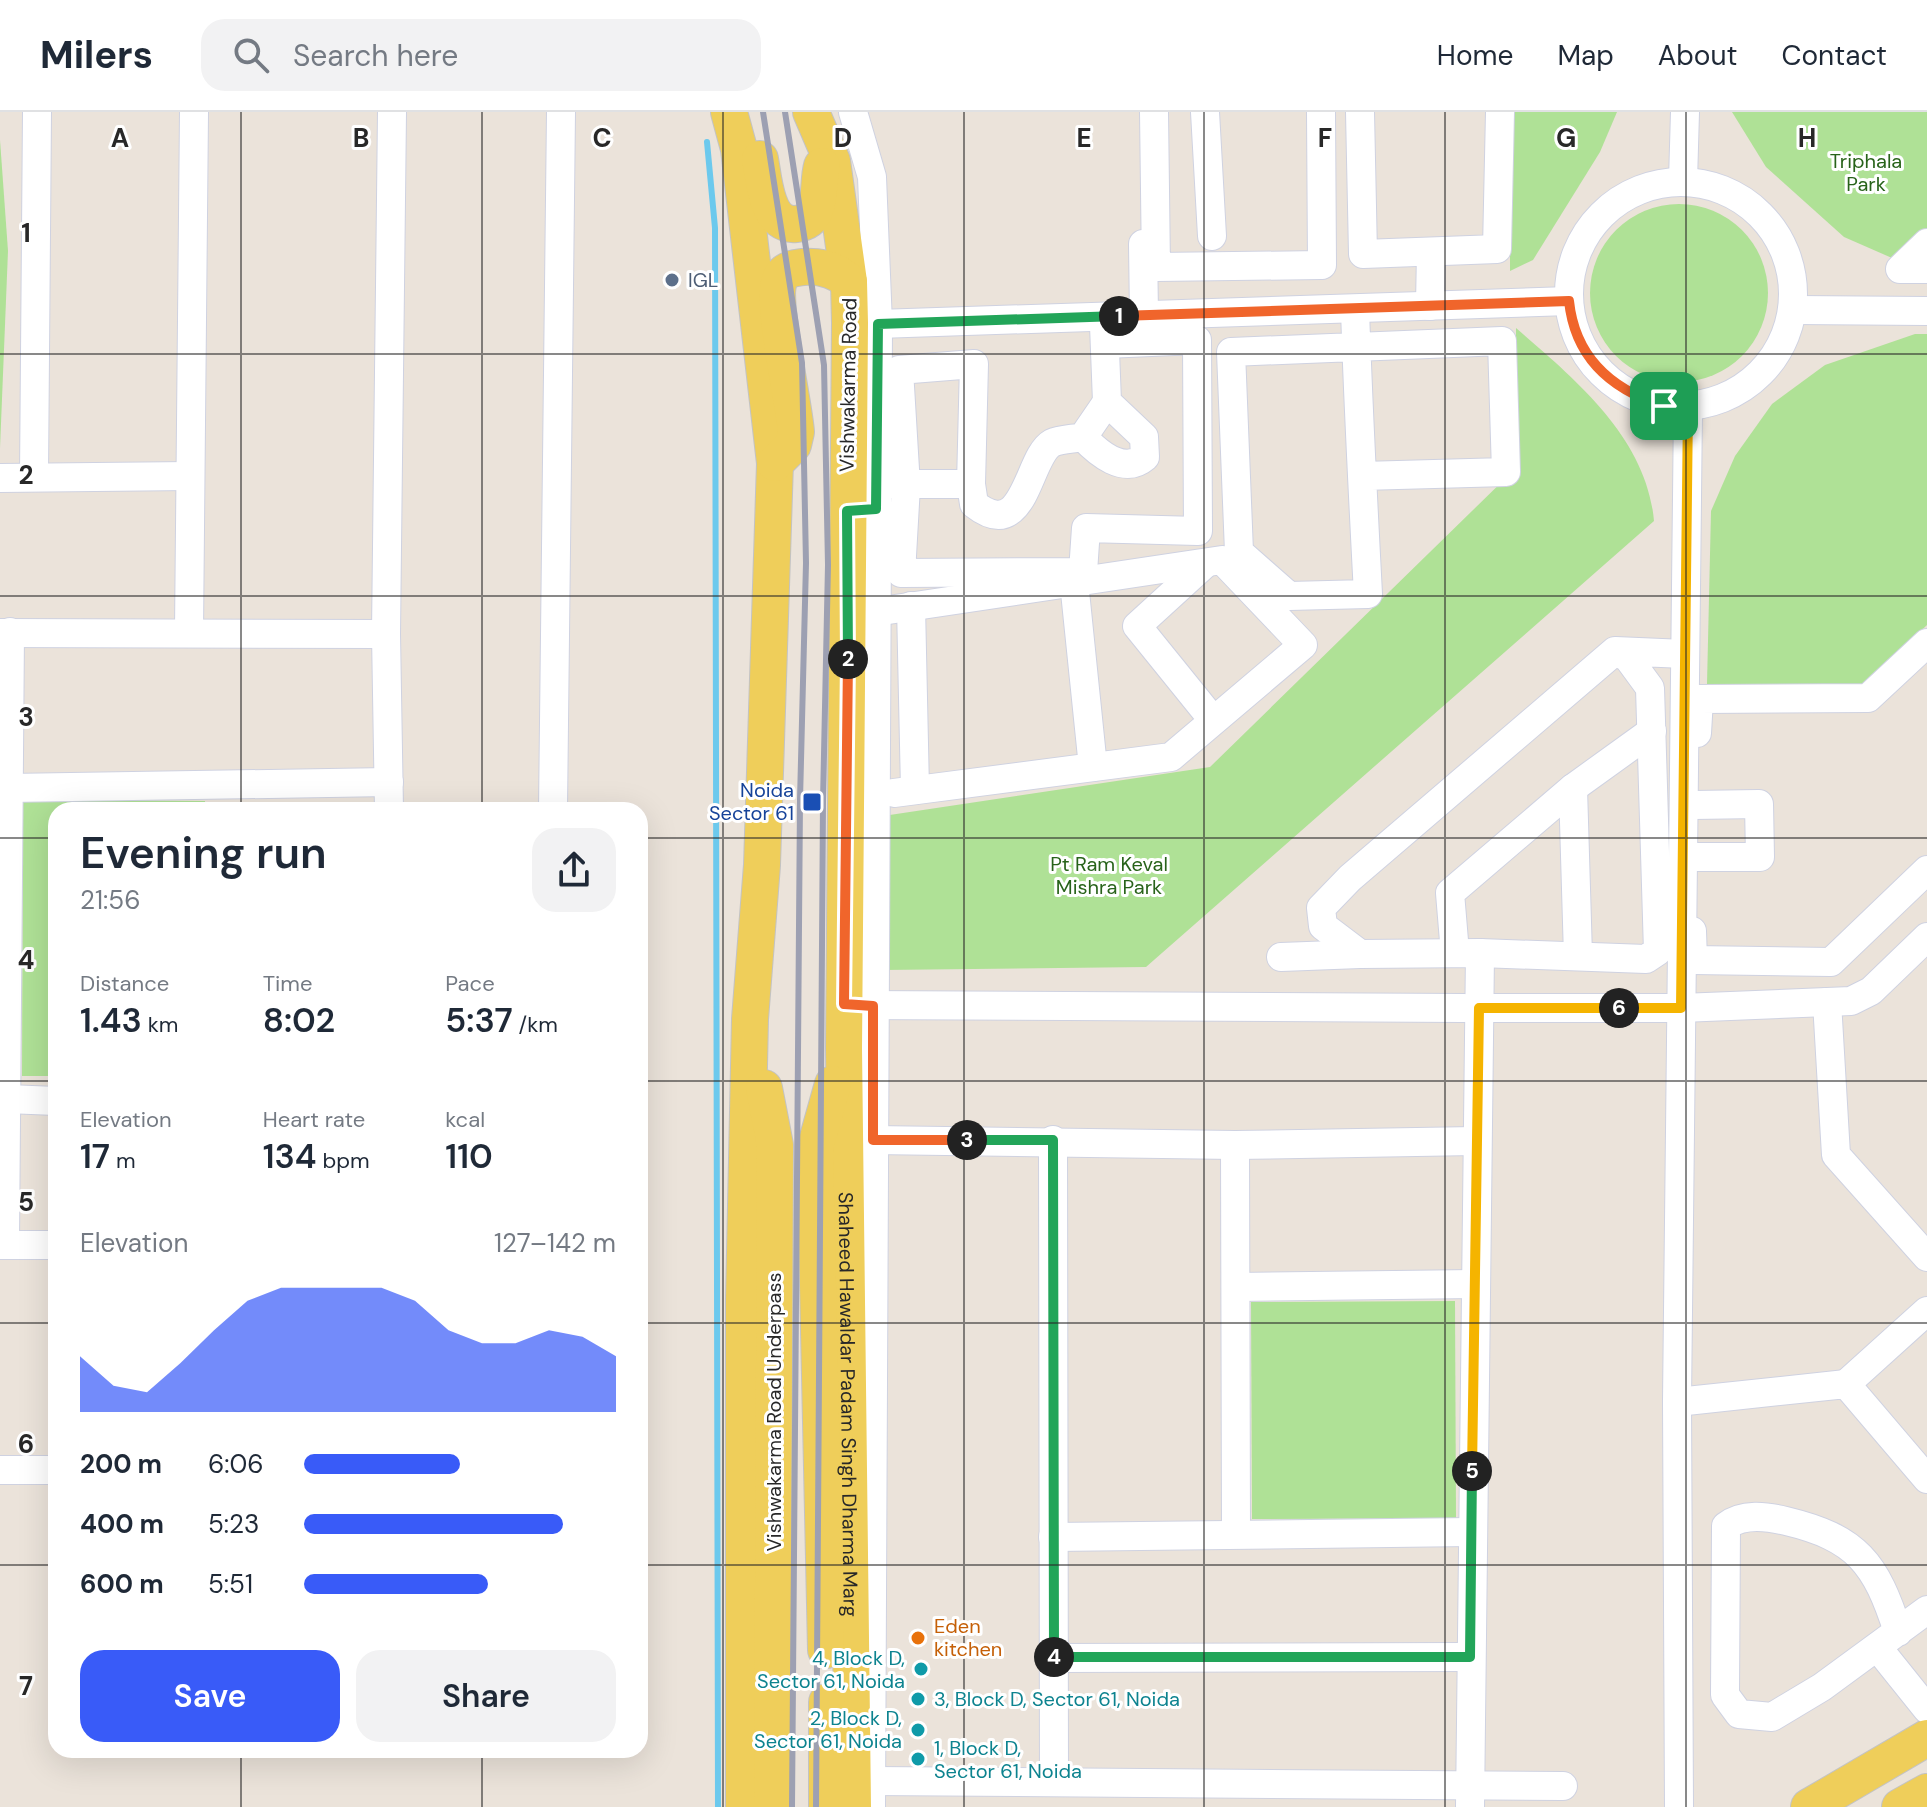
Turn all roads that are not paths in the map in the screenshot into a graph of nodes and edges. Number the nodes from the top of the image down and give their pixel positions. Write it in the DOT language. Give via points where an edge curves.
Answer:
graph roads {
  1 [pos="37,112"];
  2 [pos="194,112"];
  3 [pos="392,112"];
  4 [pos="561,112"];
  5 [pos="730,112"];
  6 [pos="811,112"];
  7 [pos="853,112"];
  8 [pos="1141,112"];
  9 [pos="1154,112"];
  10 [pos="1205,112"];
  11 [pos="1321,112"];
  12 [pos="1360,112"];
  13 [pos="1500,112"];
  14 [pos="1685,112"];
  15 [pos="829,154"];
  16 [pos="1683,181"];
  17 [pos="1212,236"];
  18 [pos="1927,243"];
  19 [pos="1431,252"];
  20 [pos="1245,266"];
  21 [pos="1927,269"];
  22 [pos="849,282"];
  23 [pos="1569,301"];
  24 [pos="1430,306"];
  25 [pos="1355,309"];
  26 [pos="1795,310"];
  27 [pos="1927,311"];
  28 [pos="1245,312"];
  29 [pos="1144,315"];
  30 [pos="878,324"];
  31 [pos="1104,330"];
  32 [pos="1356,350"];
  33 [pos="1107,402"];
  34 [pos="1688,407"];
  35 [pos="1083,437"];
  36 [pos="775,463"];
  37 [pos="34,476"];
  38 [pos="190,476"];
  39 [pos="1362,476"];
  40 [pos="0,478"];
  41 [pos="971,484"];
  42 [pos="906,486"];
  43 [pos="866,501"];
  44 [pos="1206,563"];
  45 [pos="1074,582"];
  46 [pos="911,606"];
  47 [pos="875,612"];
  48 [pos="189,631"];
  49 [pos="5,632"];
  50 [pos="386,634"];
  51 [pos="1615,651"];
  52 [pos="1685,654"];
  53 [pos="1922,656"];
  54 [pos="1213,720"];
  55 [pos="1652,731"];
  56 [pos="1093,767"];
  57 [pos="389,782"];
  58 [pos="9,788"];
  59 [pos="1573,788"];
  60 [pos="217,798"];
  61 [pos="389,802"];
  62 [pos="553,802"];
  63 [pos="1690,831"];
  64 [pos="1927,870"];
  65 [pos="1927,937"];
  66 [pos="1468,953"];
  67 [pos="1360,954"];
  68 [pos="1578,956"];
  69 [pos="1281,957"];
  70 [pos="1827,1002"];
  71 [pos="859,1005"];
  72 [pos="1472,1008"];
  73 [pos="1681,1008"];
  74 [pos="750,1019"];
  75 [pos="844,1048"];
  76 [pos="7,1099"];
  77 [pos="48,1101"];
  78 [pos="873,1140"];
  79 [pos="1053,1140"];
  80 [pos="1475,1141"];
  81 [pos="1235,1145"];
  82 [pos="3,1244"];
  83 [pos="48,1245"];
  84 [pos="1927,1257"];
  85 [pos="1474,1284"];
  86 [pos="1237,1287"];
  87 [pos="1927,1311"];
  88 [pos="1846,1384"];
  89 [pos="1677,1402"];
  90 [pos="0,1470"];
  91 [pos="48,1470"];
  92 [pos="1927,1479"];
  93 [pos="1471,1532"];
  94 [pos="1236,1534"];
  95 [pos="1053,1537"];
  96 [pos="1927,1610"];
  97 [pos="1888,1640"];
  98 [pos="1470,1657"];
  99 [pos="1054,1658"];
  100 [pos="1927,1709"];
  101 [pos="1927,1738"];
  102 [pos="1054,1782"];
  103 [pos="1563,1786"];
  104 [pos="1927,1792"];
  105 [pos="1469,1796"];
  106 [pos="865,1798"];
  107 [pos="744,1807"];
  108 [pos="772,1807"];
  109 [pos="827,1807"];
  110 [pos="1679,1807"];
  111 [pos="1809,1807"];
  112 [pos="1900,1807"];
  1 -- 37 [label="street"];
  2 -- 38 [label="street"];
  3 -- 50 [label="street"];
  4 -- 62 [label="street"];
  5 -- 15 [label="main road" via="752,126 772,210 782,221 799,224 814,213 820,173"];
  5 -- 36 [label="main road" via="739,149"];
  6 -- 15 [label="main road, Vishwakarma Road"];
  7 -- 30 [label="street" via="872,177"];
  8 -- 29 [label="street"];
  9 -- 20 [label="street" via="1156,267"];
  10 -- 17 [label="street"];
  11 -- 20 [label="street" via="1322,265"];
  12 -- 19 [label="street" via="1363,254"];
  13 -- 19 [label="street" via="1497,249"];
  14 -- 16 [label="street"];
  15 -- 22 [label="main road, Vishwakarma Road"];
  16 -- 23 [label="street" via="1626,196 1594,223 1571,269"];
  16 -- 26 [label="street" via="1733,193 1765,217 1790,260"];
  18 -- 21 [label="street" via="1900,269"];
  19 -- 24 [label="street"];
  20 -- 28 [label="street"];
  22 -- 36 [label="main road" via="841,274 811,267 791,268 781,277 776,302 796,432 793,445"];
  22 -- 43 [label="main road, Vishwakarma Road"];
  23 -- 24 [label="street"];
  23 -- 34 [label="street" via="1576,336 1608,380 1634,397"];
  24 -- 25 [label="street"];
  25 -- 28 [label="street"];
  25 -- 32 [label="street"];
  26 -- 27 [label="street"];
  26 -- 34 [label="street" via="1778,354 1743,389"];
  28 -- 29 [label="street"];
  29 -- 31 [label="street"];
  30 -- 31 [label="street"];
  30 -- 43 [label="street"];
  31 -- 33 [label="street"];
  31 -- 42 [label="street" via="1197,340 1198,531 1086,528 1083,572 901,573"];
  32 -- 39 [label="street"];
  32 -- 39 [label="street" via="1502,341 1506,472"];
  32 -- 39 [label="street" via="1231,352 1239,552 1289,596 1368,594"];
  33 -- 35 [label="street"];
  33 -- 35 [label="street" via="1144,437 1145,457 1119,463"];
  34 -- 52 [label="street"];
  35 -- 41 [label="street" via="1053,443 1038,458 1022,500 1007,512 985,512 974,504"];
  36 -- 74 [label="main road" via="762,865"];
  37 -- 38 [label="street"];
  37 -- 40 [label="street"];
  38 -- 48 [label="street"];
  41 -- 42 [label="street"];
  41 -- 42 [label="street" via="974,364 899,370"];
  42 -- 43 [label="street"];
  43 -- 47 [label="street"];
  43 -- 71 [label="main road, Vishwakarma Road"];
  44 -- 45 [label="street"];
  44 -- 54 [label="street" via="1137,626"];
  44 -- 54 [label="street" via="1222,560 1303,645"];
  45 -- 46 [label="street"];
  45 -- 56 [label="street"];
  46 -- 47 [label="street"];
  46 -- 56 [label="street" via="904,791"];
  47 -- 71 [label="street"];
  48 -- 49 [label="street"];
  48 -- 50 [label="street"];
  49 -- 58 [label="street"];
  50 -- 57 [label="street"];
  51 -- 52 [label="street"];
  51 -- 55 [label="street" via="1628,658 1650,688"];
  51 -- 67 [label="street" via="1321,908 1323,926"];
  52 -- 63 [label="street"];
  53 -- 63 [label="street" via="1868,698 1699,699"];
  54 -- 56 [label="street" via="1171,757"];
  55 -- 59 [label="street"];
  55 -- 68 [label="street" via="1658,951 1646,959"];
  57 -- 60 [label="street"];
  57 -- 61 [label="street"];
  58 -- 60 [label="street"];
  58 -- 76 [label="street"];
  59 -- 66 [label="street" via="1450,893"];
  59 -- 68 [label="street"];
  63 -- 64 [label="street" via="1693,960 1831,962"];
  63 -- 73 [label="street"];
  65 -- 70 [label="street" via="1871,991 1851,1001"];
  66 -- 67 [label="street"];
  66 -- 68 [label="street"];
  66 -- 72 [label="street"];
  67 -- 69 [label="street"];
  70 -- 73 [label="street"];
  70 -- 84 [label="street" via="1836,1155"];
  71 -- 72 [label="street"];
  71 -- 75 [label="main road, Vishwakarma Road"];
  71 -- 78 [label="street"];
  72 -- 73 [label="street"];
  72 -- 80 [label="street"];
  73 -- 89 [label="street"];
  74 -- 107 [label="main road"];
  74 -- 108 [label="main road, Vishwakarma Road Underpass" via="775,1145"];
  75 -- 106 [label="main road, Shaheed Hawaldar Padam Singh Dharma Marg"];
  75 -- 109 [label="main road" via="815,1148"];
  76 -- 77 [label="street"];
  76 -- 82 [label="street"];
  78 -- 79 [label="street"];
  78 -- 106 [label="street"];
  79 -- 81 [label="street"];
  79 -- 95 [label="street"];
  80 -- 81 [label="street"];
  80 -- 85 [label="street"];
  81 -- 86 [label="street"];
  82 -- 83 [label="street"];
  85 -- 86 [label="street"];
  85 -- 93 [label="street"];
  86 -- 94 [label="street"];
  87 -- 88 [label="street"];
  88 -- 89 [label="street"];
  88 -- 92 [label="street"];
  89 -- 110 [label="street"];
  90 -- 91 [label="street"];
  93 -- 94 [label="street"];
  93 -- 98 [label="street"];
  94 -- 95 [label="street"];
  95 -- 99 [label="street"];
  96 -- 97 [label="street"];
  97 -- 97 [label="street" via="1772,1717 1739,1714 1725,1695 1726,1526 1749,1516 1827,1531 1858,1554 1878,1579"];
  97 -- 100 [label="street"];
  98 -- 99 [label="street"];
  98 -- 105 [label="street"];
  99 -- 102 [label="street"];
  101 -- 111 [label="main road"];
  102 -- 105 [label="street"];
  102 -- 106 [label="street"];
  103 -- 105 [label="street"];
  104 -- 112 [label="main road"];
}
